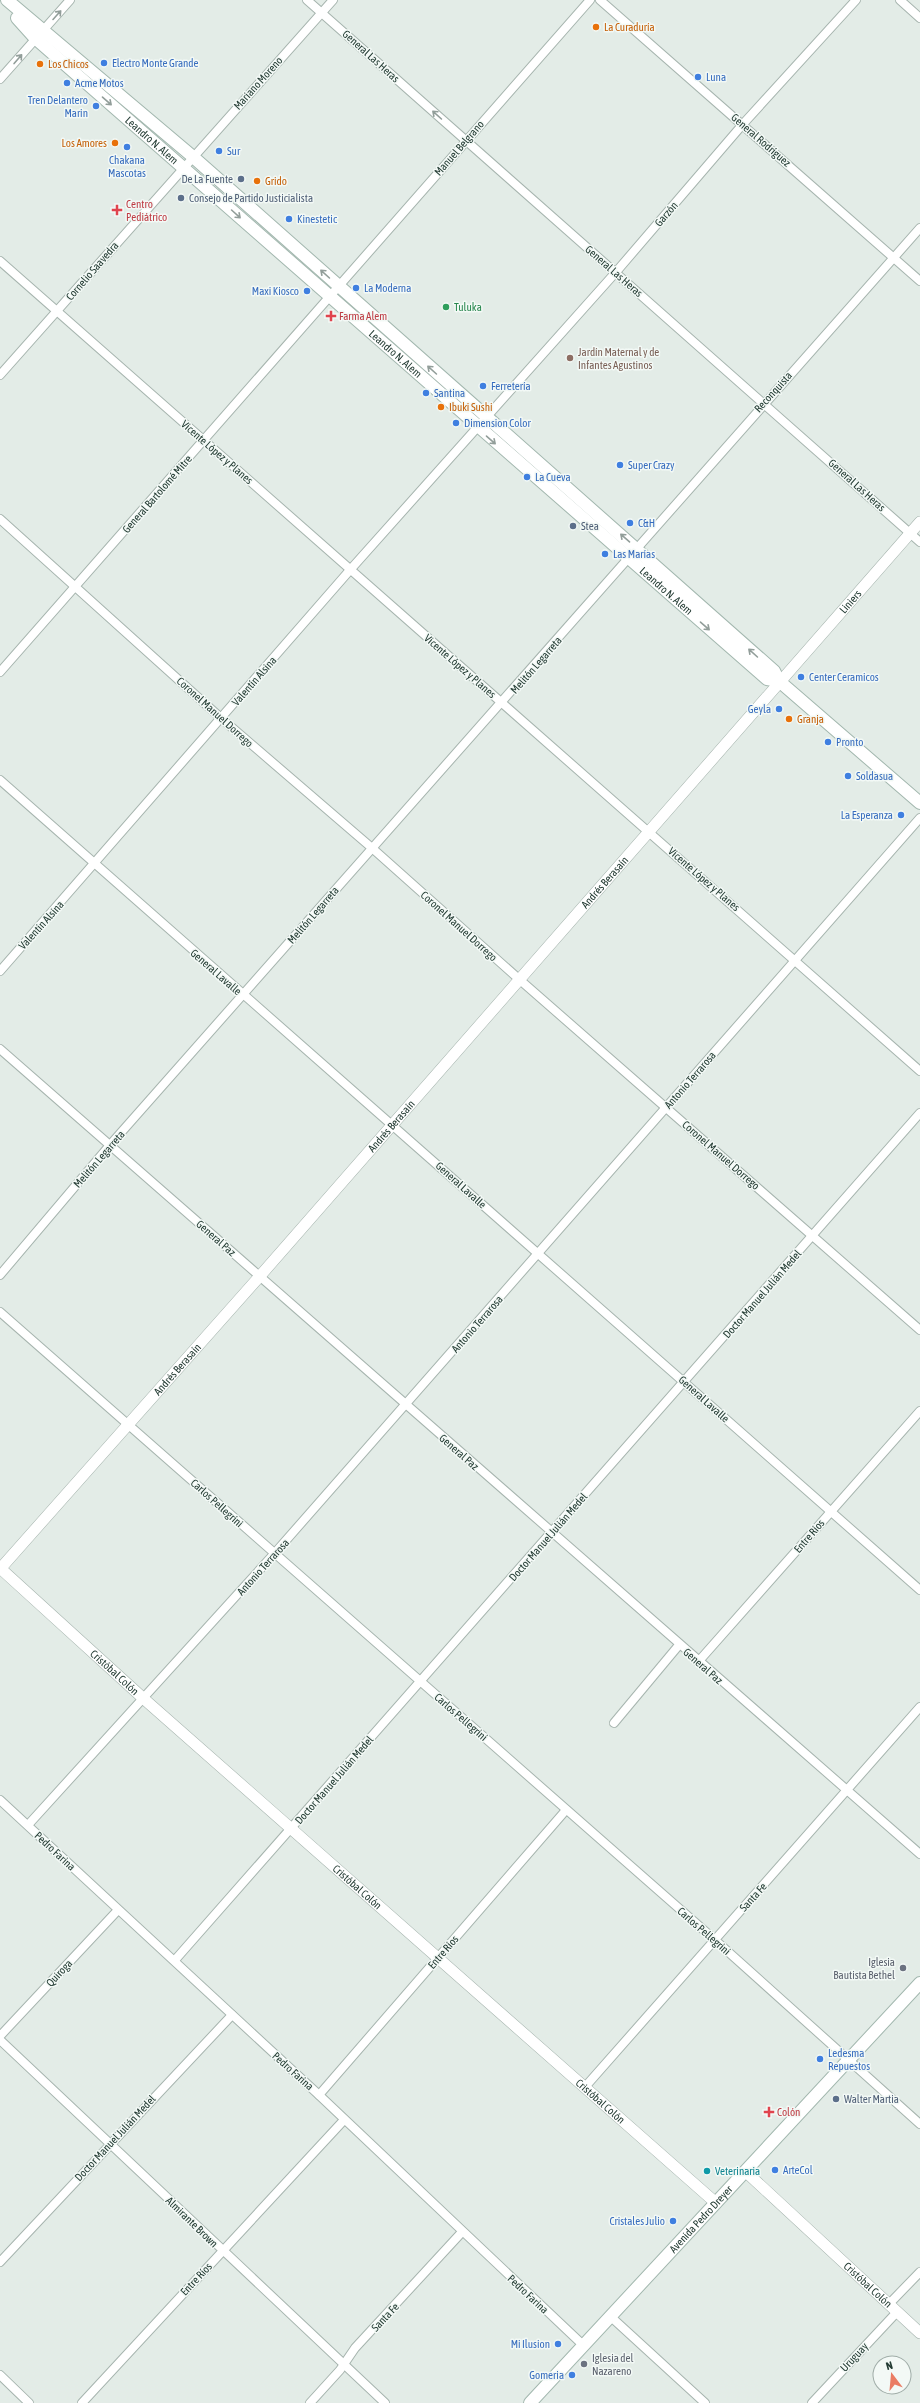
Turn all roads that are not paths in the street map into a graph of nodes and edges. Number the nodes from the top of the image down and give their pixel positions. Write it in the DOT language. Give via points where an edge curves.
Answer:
graph roads {
  1 [pos="7,0"];
  2 [pos="70,0"];
  3 [pos="307,0"];
  4 [pos="333,0"];
  5 [pos="590,0"];
  6 [pos="600,0"];
  7 [pos="856,0"];
  8 [pos="900,0"];
  9 [pos="0,2"];
  10 [pos="322,13"];
  11 [pos="920,18"];
  12 [pos="39,34"];
  13 [pos="0,79"];
  14 [pos="743,124"];
  15 [pos="466,140"];
  16 [pos="192,156"];
  17 [pos="184,167"];
  18 [pos="920,228"];
  19 [pos="894,258"];
  20 [pos="0,261"];
  21 [pos="616,272"];
  22 [pos="920,280"];
  23 [pos="339,286"];
  24 [pos="330,297"];
  25 [pos="57,311"];
  26 [pos="0,375"];
  27 [pos="764,402"];
  28 [pos="487,419"];
  29 [pos="478,429"];
  30 [pos="204,440"];
  31 [pos="0,519"];
  32 [pos="920,522"];
  33 [pos="910,533"];
  34 [pos="920,542"];
  35 [pos="638,550"];
  36 [pos="628,559"];
  37 [pos="350,570"];
  38 [pos="76,586"];
  39 [pos="0,672"];
  40 [pos="779,681"];
  41 [pos="503,703"];
  42 [pos="222,719"];
  43 [pos="0,780"];
  44 [pos="920,803"];
  45 [pos="920,818"];
  46 [pos="649,831"];
  47 [pos="372,848"];
  48 [pos="94,865"];
  49 [pos="795,959"];
  50 [pos="0,971"];
  51 [pos="520,980"];
  52 [pos="242,995"];
  53 [pos="0,1049"];
  54 [pos="920,1071"];
  55 [pos="667,1106"];
  56 [pos="920,1113"];
  57 [pos="392,1124"];
  58 [pos="110,1145"];
  59 [pos="813,1236"];
  60 [pos="539,1254"];
  61 [pos="0,1275"];
  62 [pos="260,1276"];
  63 [pos="0,1312"];
  64 [pos="920,1330"];
  65 [pos="685,1382"];
  66 [pos="406,1405"];
  67 [pos="920,1411"];
  68 [pos="129,1424"];
  69 [pos="831,1511"];
  70 [pos="551,1532"];
  71 [pos="274,1554"];
  72 [pos="0,1568"];
  73 [pos="920,1590"];
  74 [pos="679,1645"];
  75 [pos="698,1662"];
  76 [pos="421,1682"];
  77 [pos="144,1699"];
  78 [pos="920,1706"];
  79 [pos="614,1723"];
  80 [pos="848,1790"];
  81 [pos="1,1804"];
  82 [pos="566,1810"];
  83 [pos="28,1826"];
  84 [pos="292,1829"];
  85 [pos="920,1854"];
  86 [pos="118,1910"];
  87 [pos="715,1940"];
  88 [pos="438,1957"];
  89 [pos="175,1960"];
  90 [pos="920,1983"];
  91 [pos="232,2015"];
  92 [pos="0,2036"];
  93 [pos="0,2040"];
  94 [pos="850,2060"];
  95 [pos="585,2087"];
  96 [pos="319,2095"];
  97 [pos="344,2120"];
  98 [pos="920,2124"];
  99 [pos="109,2144"];
  100 [pos="746,2172"];
  101 [pos="716,2203"];
  102 [pos="462,2232"];
  103 [pos="222,2251"];
  104 [pos="0,2262"];
  105 [pos="920,2272"];
  106 [pos="893,2308"];
  107 [pos="610,2316"];
  108 [pos="920,2333"];
  109 [pos="583,2345"];
  110 [pos="344,2364"];
  111 [pos="0,2375"];
  112 [pos="532,2402"];
  113 [pos="29,2403"];
  114 [pos="82,2403"];
  115 [pos="310,2403"];
  116 [pos="385,2403"];
  117 [pos="705,2403"];
  118 [pos="812,2403"];
  1 -- 12 [label="main road, Leandro N. Alem"];
  12 -- 2 [label="street, one-way"];
  3 -- 10 [label="street, General Las Heras"];
  4 -- 10 [label="street, Mariano Moreno"];
  5 -- 15 [label="street, Manuel Belgrano"];
  6 -- 14 [label="street, General Rodríguez"];
  7 -- 14 [label="street, Garzón"];
  8 -- 11 [label="street"];
  9 -- 12 [label="main road, Leandro N. Alem"];
  15 -- 10 [label="street, General Las Heras, one-way"];
  10 -- 16 [label="street, Mariano Moreno"];
  13 -- 12 [label="street, one-way"];
  12 -- 16 [label="main road, Leandro N. Alem"];
  12 -- 17 [label="main road, Leandro N. Alem, one-way"];
  14 -- 19 [label="street, General Rodríguez"];
  14 -- 21 [label="street, Garzón"];
  15 -- 21 [label="street, General Las Heras"];
  15 -- 23 [label="street, Manuel Belgrano"];
  16 -- 17 [label="street, Mariano Moreno"];
  23 -- 16 [label="main road, Leandro N. Alem, one-way"];
  17 -- 24 [label="main road, Leandro N. Alem, one-way"];
  17 -- 25 [label="street, Cornelio Saavedra"];
  18 -- 19 [label="street, Reconquista"];
  19 -- 22 [label="street, General Rodríguez"];
  19 -- 27 [label="street, Reconquista"];
  20 -- 25 [label="street, Vicente López y Planes"];
  21 -- 27 [label="street, General Las Heras"];
  21 -- 28 [label="street, Garzón"];
  23 -- 24 [label="street, Manuel Belgrano"];
  28 -- 23 [label="main road, Leandro N. Alem, one-way"];
  24 -- 29 [label="main road, Leandro N. Alem"];
  24 -- 30 [label="street, General Bartolomé Mitre"];
  25 -- 26 [label="street, Cornelio Saavedra"];
  25 -- 30 [label="street, Vicente López y Planes"];
  27 -- 33 [label="street, General Las Heras"];
  27 -- 35 [label="street, Reconquista"];
  28 -- 29 [label="street, Garzón"];
  35 -- 28 [label="main road, Leandro N. Alem, one-way"];
  29 -- 36 [label="main road, Leandro N. Alem, one-way"];
  29 -- 37 [label="street, Valentín Alsina"];
  30 -- 37 [label="street, Vicente López y Planes"];
  30 -- 38 [label="street, General Bartolomé Mitre"];
  31 -- 38 [label="street, Coronel Manuel Dorrego"];
  32 -- 33 [label="street, Liniers"];
  33 -- 34 [label="street, General Las Heras"];
  33 -- 40 [label="street, Liniers"];
  35 -- 36 [label="street, Reconquista"];
  40 -- 35 [label="main road, Leandro N. Alem, one-way" via="774,671"];
  36 -- 40 [label="main road, Leandro N. Alem, one-way" via="767,679"];
  36 -- 41 [label="street, Melitón Legarreta"];
  37 -- 41 [label="street, Vicente López y Planes"];
  37 -- 42 [label="street, Valentín Alsina"];
  38 -- 39 [label="street, General Bartolomé Mitre"];
  38 -- 42 [label="street, Coronel Manuel Dorrego"];
  40 -- 44 [label="main road, Leandro N. Alem"];
  40 -- 46 [label="street, Andrés Berasaín"];
  41 -- 46 [label="street, Vicente López y Planes"];
  41 -- 47 [label="street, Melitón Legarreta"];
  42 -- 47 [label="street, Coronel Manuel Dorrego"];
  42 -- 48 [label="street, Valentín Alsina"];
  43 -- 48 [label="street, General Lavalle"];
  45 -- 49 [label="street, Antonio Terrarosa"];
  46 -- 49 [label="street, Vicente López y Planes"];
  46 -- 51 [label="street, Andrés Berasaín"];
  47 -- 51 [label="street, Coronel Manuel Dorrego"];
  47 -- 52 [label="street, Melitón Legarreta"];
  48 -- 50 [label="street, Valentín Alsina"];
  48 -- 52 [label="street, General Lavalle"];
  49 -- 54 [label="street, Vicente López y Planes"];
  49 -- 55 [label="street, Antonio Terrarosa"];
  51 -- 55 [label="street, Coronel Manuel Dorrego"];
  51 -- 57 [label="street, Andrés Berasaín"];
  52 -- 57 [label="street, General Lavalle"];
  52 -- 58 [label="street, Melitón Legarreta"];
  53 -- 58 [label="street, General Paz"];
  55 -- 59 [label="street, Coronel Manuel Dorrego"];
  55 -- 60 [label="street, Antonio Terrarosa"];
  56 -- 59 [label="street, Doctor Manuel Julián Medel"];
  57 -- 60 [label="street, General Lavalle"];
  57 -- 62 [label="street, Andrés Berasaín"];
  58 -- 61 [label="street, Melitón Legarreta"];
  58 -- 62 [label="street, General Paz"];
  59 -- 64 [label="street, Coronel Manuel Dorrego"];
  59 -- 65 [label="street, Doctor Manuel Julián Medel"];
  60 -- 65 [label="street, General Lavalle"];
  60 -- 66 [label="street, Antonio Terrarosa"];
  62 -- 66 [label="street, General Paz"];
  62 -- 68 [label="street, Andrés Berasaín"];
  63 -- 68 [label="street, Carlos Pellegrini"];
  65 -- 69 [label="street, General Lavalle"];
  65 -- 70 [label="street, Doctor Manuel Julián Medel"];
  66 -- 70 [label="street, General Paz"];
  66 -- 71 [label="street, Antonio Terrarosa"];
  67 -- 69 [label="street, Entre Ríos"];
  68 -- 71 [label="street, Carlos Pellegrini"];
  68 -- 72 [label="street, Andrés Berasaín"];
  69 -- 73 [label="street, General Lavalle"];
  69 -- 75 [label="street, Entre Ríos"];
  70 -- 74 [label="street, General Paz"];
  70 -- 76 [label="street, Doctor Manuel Julián Medel"];
  71 -- 76 [label="street, Carlos Pellegrini"];
  71 -- 77 [label="street, Antonio Terrarosa"];
  72 -- 77 [label="street, Cristóbal Colón"];
  74 -- 75 [label="street, General Paz"];
  74 -- 79 [label="street"];
  75 -- 80 [label="street, General Paz"];
  76 -- 82 [label="street, Carlos Pellegrini"];
  76 -- 84 [label="street, Doctor Manuel Julián Medel"];
  77 -- 83 [label="street, Antonio Terrarosa"];
  77 -- 84 [label="street, Cristóbal Colón"];
  78 -- 80 [label="street, Santa Fe"];
  80 -- 85 [label="street, General Paz"];
  80 -- 87 [label="street, Santa Fe"];
  81 -- 83 [label="street, Pedro Farina"];
  82 -- 87 [label="street, Carlos Pellegrini"];
  82 -- 88 [label="street, Entre Ríos"];
  83 -- 86 [label="street, Pedro Farina"];
  84 -- 88 [label="street, Cristóbal Colón"];
  84 -- 89 [label="street, Doctor Manuel Julián Medel"];
  86 -- 89 [label="street, Pedro Farina"];
  86 -- 92 [label="street, Quiroga"];
  87 -- 94 [label="street, Carlos Pellegrini"];
  87 -- 95 [label="street, Santa Fe"];
  88 -- 95 [label="street, Cristóbal Colón"];
  88 -- 96 [label="street, Entre Ríos"];
  89 -- 91 [label="street, Pedro Farina"];
  90 -- 94 [label="main road, Avenida Pedro Dreyer"];
  91 -- 96 [label="street, Pedro Farina"];
  91 -- 99 [label="street, Doctor Manuel Julián Medel"];
  93 -- 99 [label="street, Almirante Brown"];
  94 -- 98 [label="street, Carlos Pellegrini"];
  94 -- 100 [label="main road, Avenida Pedro Dreyer"];
  95 -- 101 [label="street, Cristóbal Colón"];
  96 -- 97 [label="street, Pedro Farina"];
  97 -- 102 [label="street, Pedro Farina"];
  97 -- 103 [label="street, Entre Ríos"];
  99 -- 103 [label="street, Almirante Brown"];
  99 -- 104 [label="street, Doctor Manuel Julián Medel"];
  100 -- 101 [label="main road, Avenida Pedro Dreyer"];
  100 -- 106 [label="street, Cristóbal Colón"];
  101 -- 107 [label="main road, Avenida Pedro Dreyer"];
  102 -- 109 [label="street, Pedro Farina"];
  102 -- 110 [label="street, Santa Fe" via="355,2348"];
  103 -- 110 [label="street, Almirante Brown"];
  103 -- 114 [label="street, Entre Ríos"];
  105 -- 106 [label="street, Uruguay"];
  106 -- 108 [label="street, Cristóbal Colón"];
  106 -- 118 [label="street, Uruguay"];
  107 -- 109 [label="main road, Avenida Pedro Dreyer"];
  107 -- 117 [label="street"];
  109 -- 112 [label="main road, Avenida Pedro Dreyer"];
  110 -- 115 [label="street, Santa Fe"];
  110 -- 116 [label="street, Almirante Brown"];
  111 -- 113 [label="street"];
}
